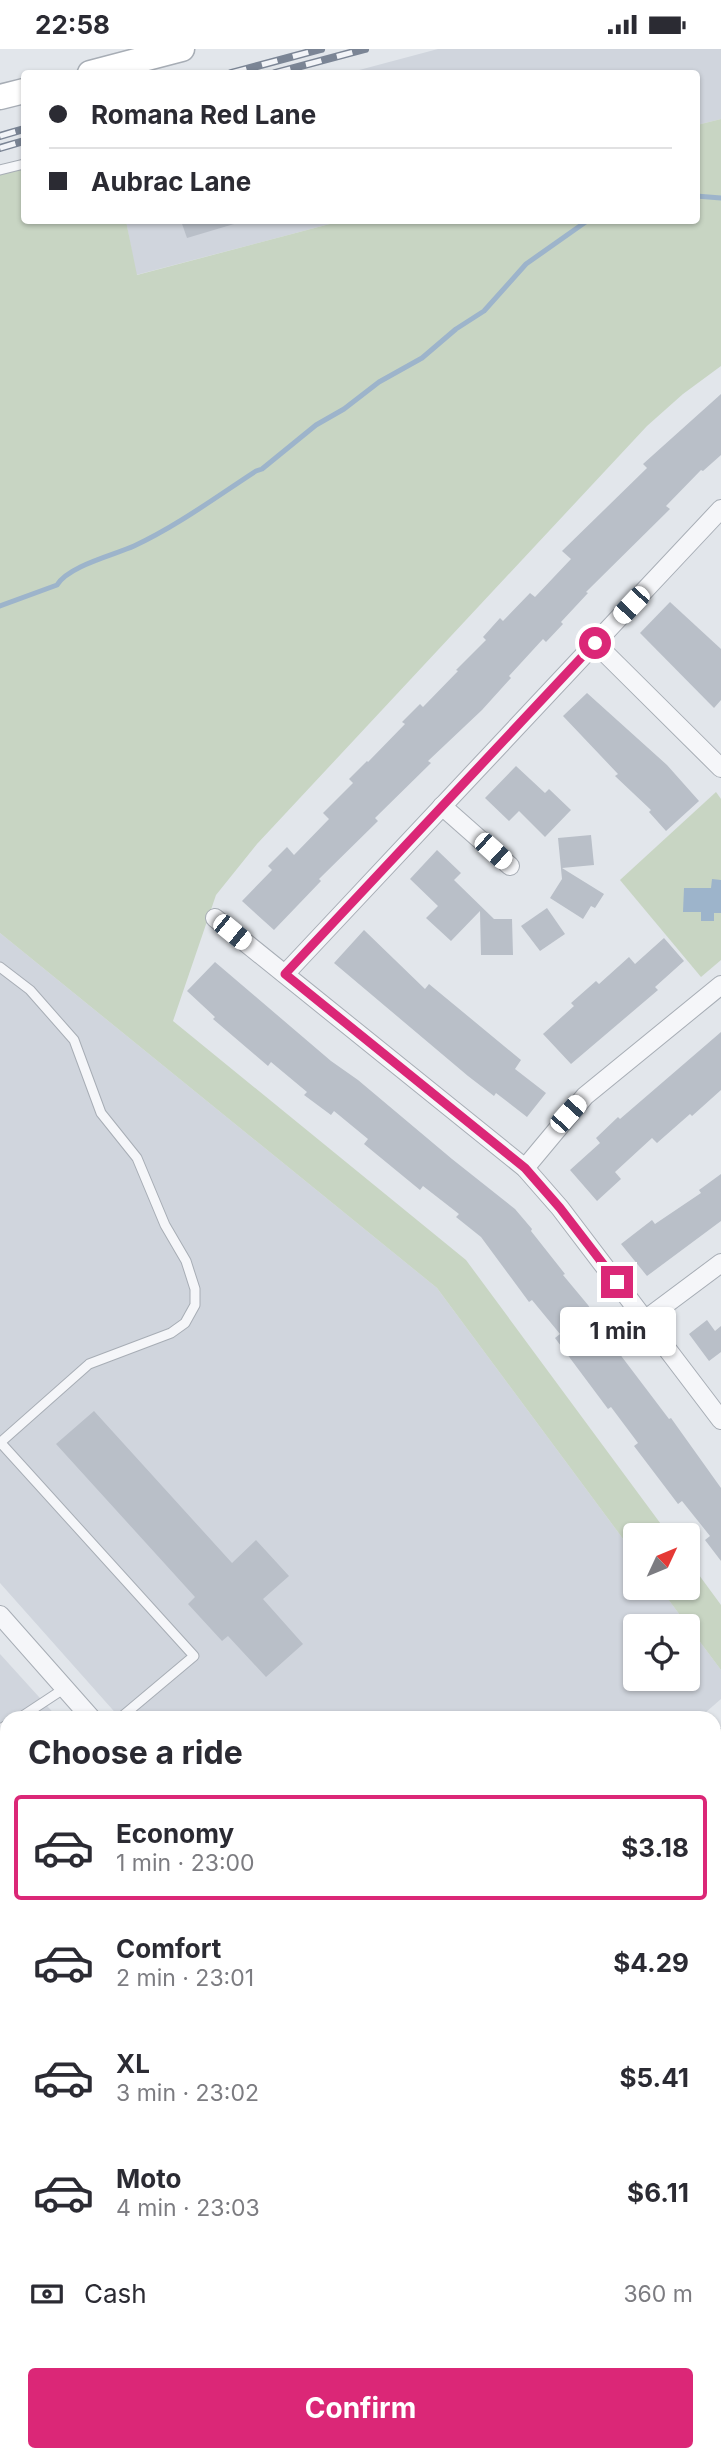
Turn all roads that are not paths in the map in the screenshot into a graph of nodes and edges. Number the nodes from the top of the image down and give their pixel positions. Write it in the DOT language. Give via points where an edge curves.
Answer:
graph roads {
  1 [pos="167,51"];
  2 [pos="100,70"];
  3 [pos="21,92"];
  4 [pos="0,97"];
  5 [pos="21,165"];
  6 [pos="0,170"];
  7 [pos="721,509"];
  8 [pos="595,643"];
  9 [pos="721,768"];
  10 [pos="442,806"];
  11 [pos="510,866"];
  12 [pos="215,918"];
  13 [pos="0,967"];
  14 [pos="285,974"];
  15 [pos="721,985"];
  16 [pos="525,1168"];
  17 [pos="721,1263"];
  18 [pos="646,1319"];
  19 [pos="721,1420"];
  20 [pos="0,1442"];
  21 [pos="0,1615"];
  22 [pos="65,1688"];
  23 [pos="30,1711"];
  24 [pos="85,1711"];
  25 [pos="129,1711"];
  1 -- 2 [label="street"];
  3 -- 4 [label="street"];
  5 -- 6 [label="lane"];
  7 -- 8 [label="street"];
  8 -- 9 [label="street"];
  8 -- 10 [label="street"];
  10 -- 11 [label="street"];
  10 -- 14 [label="street"];
  12 -- 14 [label="street"];
  13 -- 20 [label="lane" via="30,990 74,1039 101,1113 137,1158 195,1289 195,1305 185,1323 171,1333 89,1364"];
  14 -- 16 [label="street"];
  15 -- 16 [label="street" via="585,1096"];
  16 -- 18 [label="street"];
  17 -- 18 [label="street"];
  18 -- 19 [label="street"];
  20 -- 25 [label="lane" via="194,1657"];
  21 -- 22 [label="street"];
  22 -- 23 [label="lane"];
  22 -- 24 [label="street"];
}
